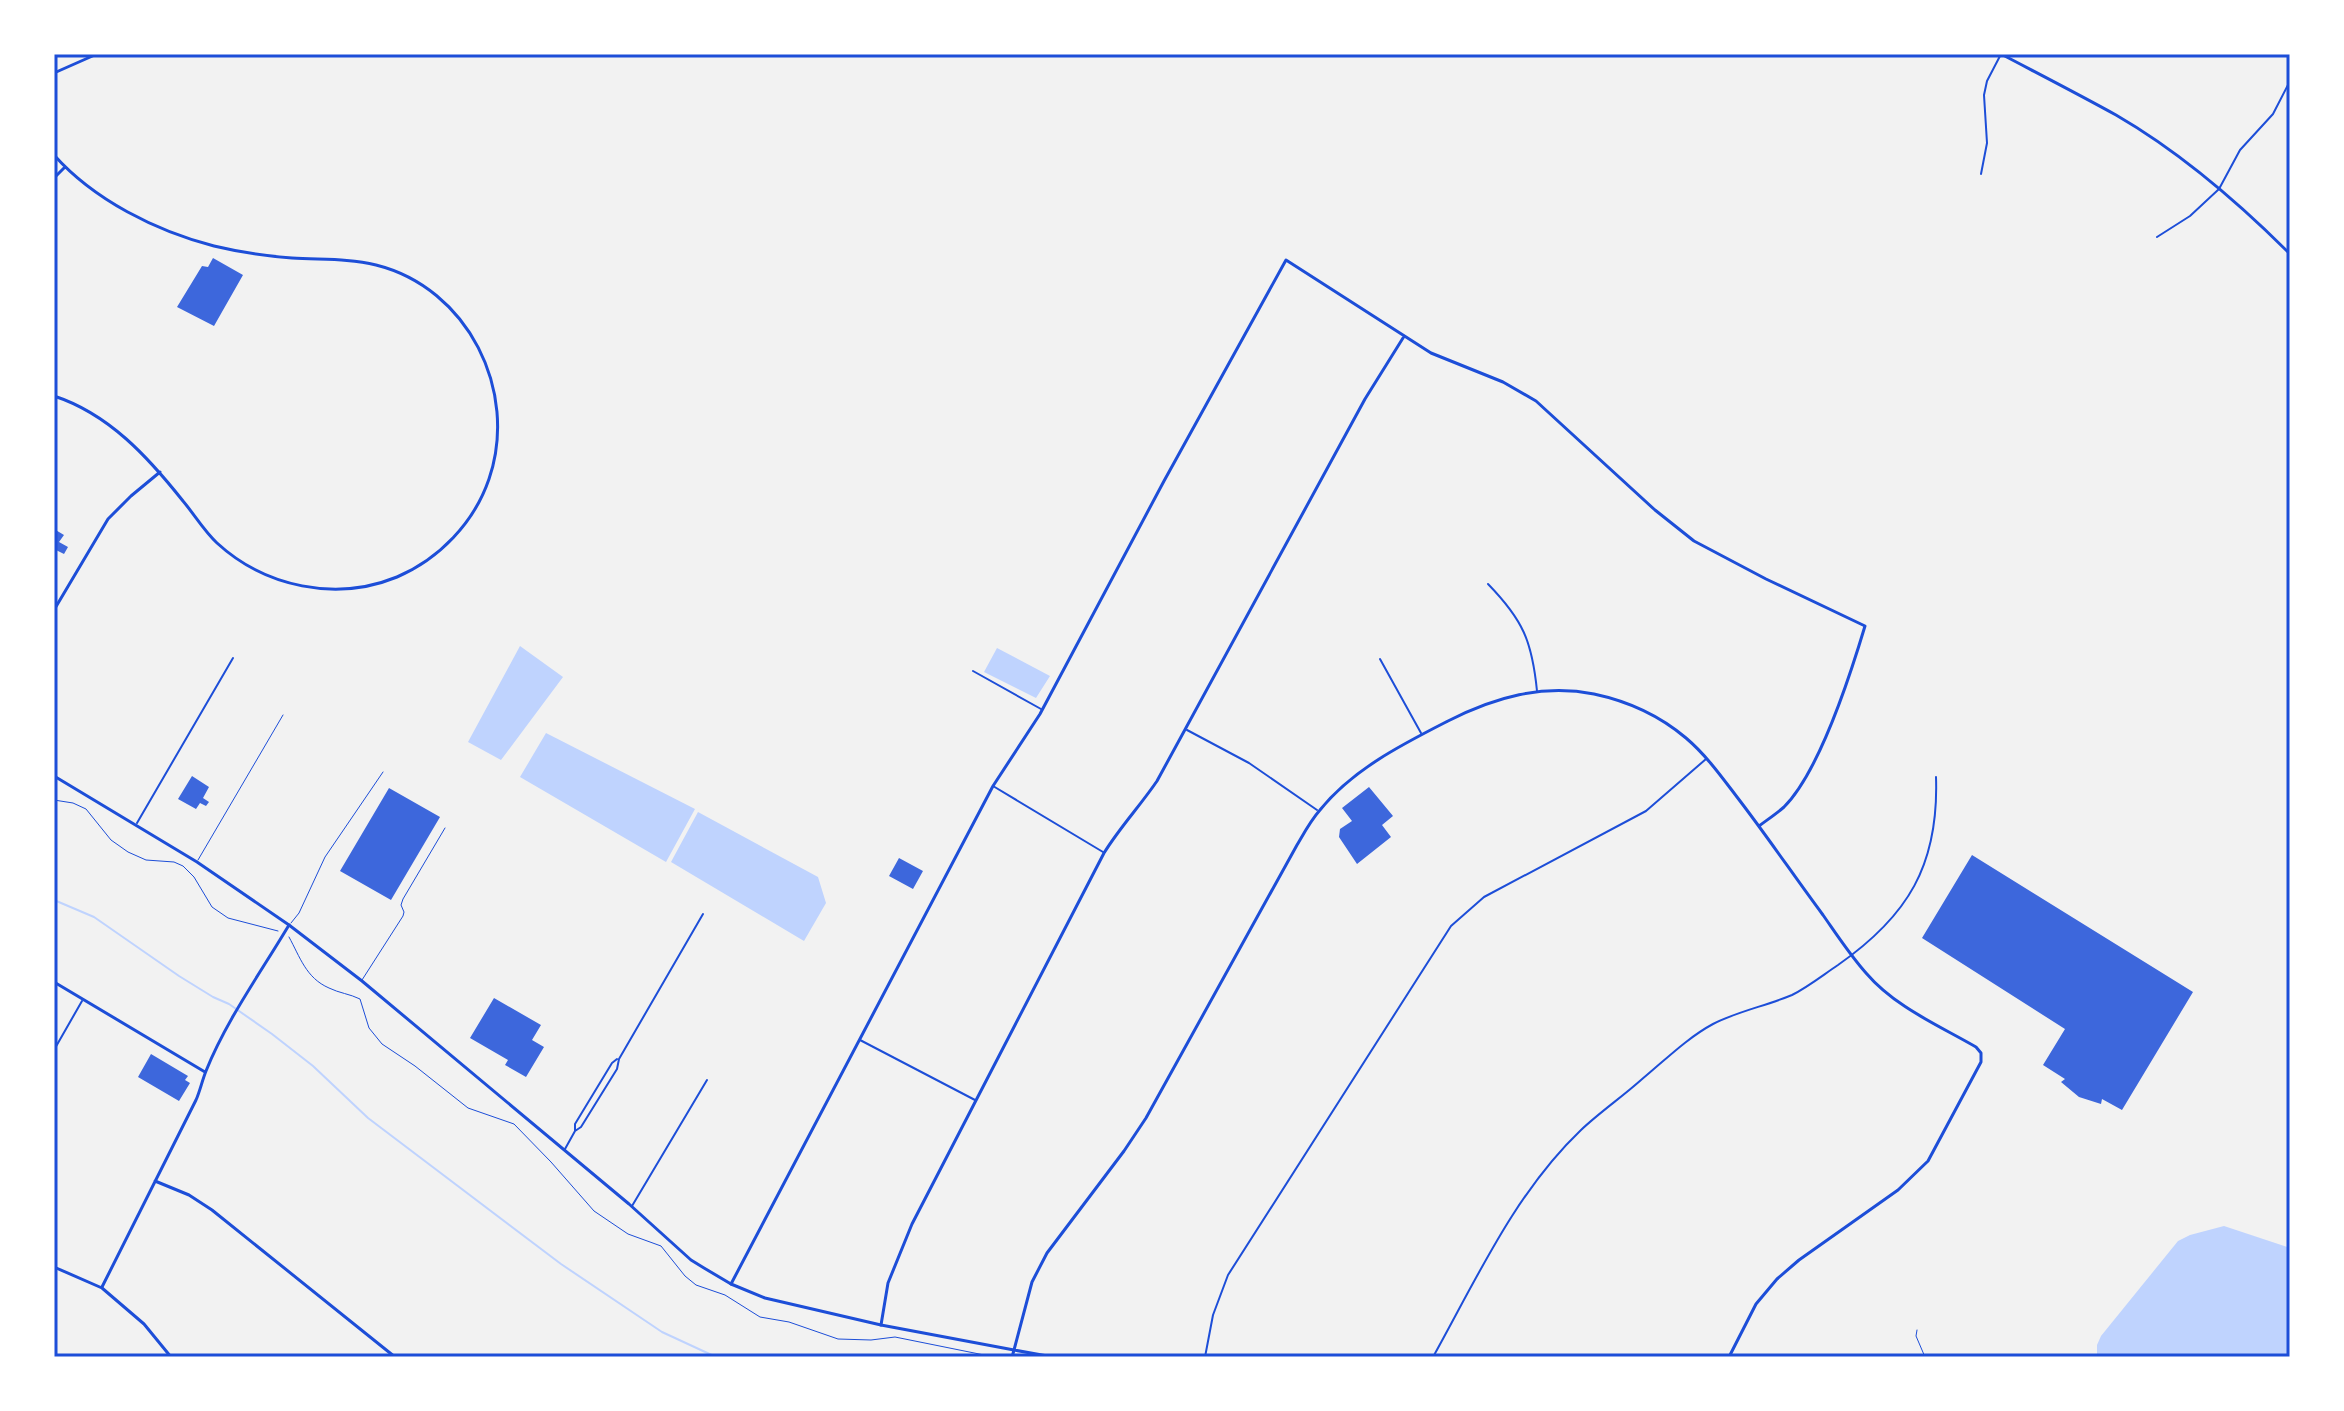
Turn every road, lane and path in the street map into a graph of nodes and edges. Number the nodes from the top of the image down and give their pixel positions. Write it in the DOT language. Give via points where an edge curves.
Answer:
graph roads {
  1 [pos="97,54"];
  2 [pos="2000,54"];
  3 [pos="54,73"];
  4 [pos="2290,81"];
  5 [pos="54,155"];
  6 [pos="65,167"];
  7 [pos="1981,174"];
  8 [pos="54,178"];
  9 [pos="2219,189"];
  10 [pos="2157,237"];
  11 [pos="2290,254"];
  12 [pos="1404,337"];
  13 [pos="54,396"];
  14 [pos="160,472"];
  15 [pos="1488,584"];
  16 [pos="54,610"];
  17 [pos="233,658"];
  18 [pos="1380,659"];
  19 [pos="973,671"];
  20 [pos="1537,691"];
  21 [pos="1042,710"];
  22 [pos="283,715"];
  23 [pos="1185,729"];
  24 [pos="1422,735"];
  25 [pos="1707,758"];
  26 [pos="383,772"];
  27 [pos="54,776"];
  28 [pos="1936,777"];
  29 [pos="993,786"];
  30 [pos="54,800"];
  31 [pos="1318,811"];
  32 [pos="136,825"];
  33 [pos="1759,826"];
  34 [pos="445,828"];
  35 [pos="1104,853"];
  36 [pos="197,862"];
  37 [pos="703,914"];
  38 [pos="289,925"];
  39 [pos="284,933"];
  40 [pos="1851,955"];
  41 [pos="362,981"];
  42 [pos="54,982"];
  43 [pos="83,1000"];
  44 [pos="859,1039"];
  45 [pos="54,1050"];
  46 [pos="619,1059"];
  47 [pos="205,1072"];
  48 [pos="707,1080"];
  49 [pos="976,1101"];
  50 [pos="575,1131"];
  51 [pos="564,1150"];
  52 [pos="155,1181"];
  53 [pos="632,1207"];
  54 [pos="54,1267"];
  55 [pos="731,1284"];
  56 [pos="102,1288"];
  57 [pos="881,1325"];
  58 [pos="1917,1330"];
  59 [pos="1014,1350"];
  60 [pos="171,1357"];
  61 [pos="395,1357"];
  62 [pos="994,1357"];
  63 [pos="1012,1357"];
  64 [pos="1053,1357"];
  65 [pos="1205,1357"];
  66 [pos="1433,1357"];
  67 [pos="1729,1357"];
  68 [pos="1925,1357"];
  1 -- 3 [label="street"];
  2 -- 7 [label="street" via="1985,88 1987,143"];
  2 -- 9 [label="street" via="2116,115"];
  4 -- 9 [label="street"];
  5 -- 6 [label="street"];
  6 -- 8 [label="street"];
  6 -- 14 [label="street" via="96,193 177,235 227,248 352,261 399,273 457,316 474,337 491,375 498,436 481,498 438,552 405,573 369,586 293,585 245,564 216,542"];
  9 -- 10 [label="street"];
  9 -- 11 [label="street"];
  12 -- 21 [label="street" via="1286,260"];
  12 -- 23 [label="street"];
  12 -- 33 [label="street" via="1536,401 1694,541 1865,626 1848,681 1810,768 1784,807"];
  13 -- 14 [label="street" via="107,423"];
  14 -- 16 [label="street" via="108,519"];
  15 -- 20 [label="street" via="1519,620 1529,641"];
  17 -- 32 [label="street"];
  18 -- 24 [label="street"];
  19 -- 21 [label="street"];
  20 -- 24 [label="street" via="1481,704"];
  20 -- 25 [label="street" via="1588,693 1632,706 1677,731"];
  21 -- 29 [label="street"];
  22 -- 36 [label="lane"];
  23 -- 31 [label="street" via="1249,763"];
  23 -- 35 [label="street" via="1157,781"];
  24 -- 31 [label="street" via="1368,766"];
  25 -- 33 [label="street"];
  25 -- 65 [label="street" via="1646,811 1484,897 1451,926 1228,1275"];
  26 -- 38 [label="lane" via="325,857"];
  27 -- 32 [label="street"];
  28 -- 40 [label="street" via="1934,829 1913,888 1888,923"];
  29 -- 35 [label="street"];
  29 -- 44 [label="street"];
  30 -- 39 [label="path" via="86,809 119,847 146,860 183,866 212,907 228,918"];
  31 -- 59 [label="street" via="1146,1118 1047,1253 1032,1282"];
  32 -- 36 [label="street"];
  33 -- 40 [label="street"];
  34 -- 41 [label="lane" via="403,899 403,916"];
  35 -- 49 [label="street"];
  36 -- 38 [label="street"];
  37 -- 46 [label="street"];
  38 -- 39 [label="street"];
  38 -- 41 [label="street"];
  39 -- 47 [label="street"];
  39 -- 62 [label="path" via="311,976 360,999 369,1028 382,1044 468,1108 514,1124 594,1211 628,1234 661,1246 696,1285 725,1295 760,1317 838,1339 895,1337"];
  40 -- 66 [label="street" via="1793,994 1737,1013 1693,1037 1581,1130 1516,1210"];
  40 -- 67 [label="street" via="1894,1000 1976,1047 1981,1062 1928,1161 1898,1190 1777,1279 1756,1304"];
  41 -- 51 [label="street"];
  42 -- 43 [label="street"];
  43 -- 45 [label="street"];
  43 -- 47 [label="street"];
  44 -- 49 [label="street"];
  44 -- 55 [label="street"];
  46 -- 50 [label="street"];
  46 -- 50 [label="street"];
  47 -- 52 [label="street"];
  48 -- 53 [label="street"];
  49 -- 57 [label="street" via="899,1252"];
  50 -- 51 [label="street"];
  51 -- 53 [label="street"];
  52 -- 56 [label="street"];
  52 -- 61 [label="street" via="212,1210"];
  53 -- 55 [label="street" via="691,1260"];
  54 -- 56 [label="street"];
  55 -- 57 [label="street" via="765,1298"];
  56 -- 60 [label="street" via="144,1324"];
  57 -- 59 [label="street"];
  58 -- 68 [label="path"];
  59 -- 63 [label="street"];
  59 -- 64 [label="street"];
}
